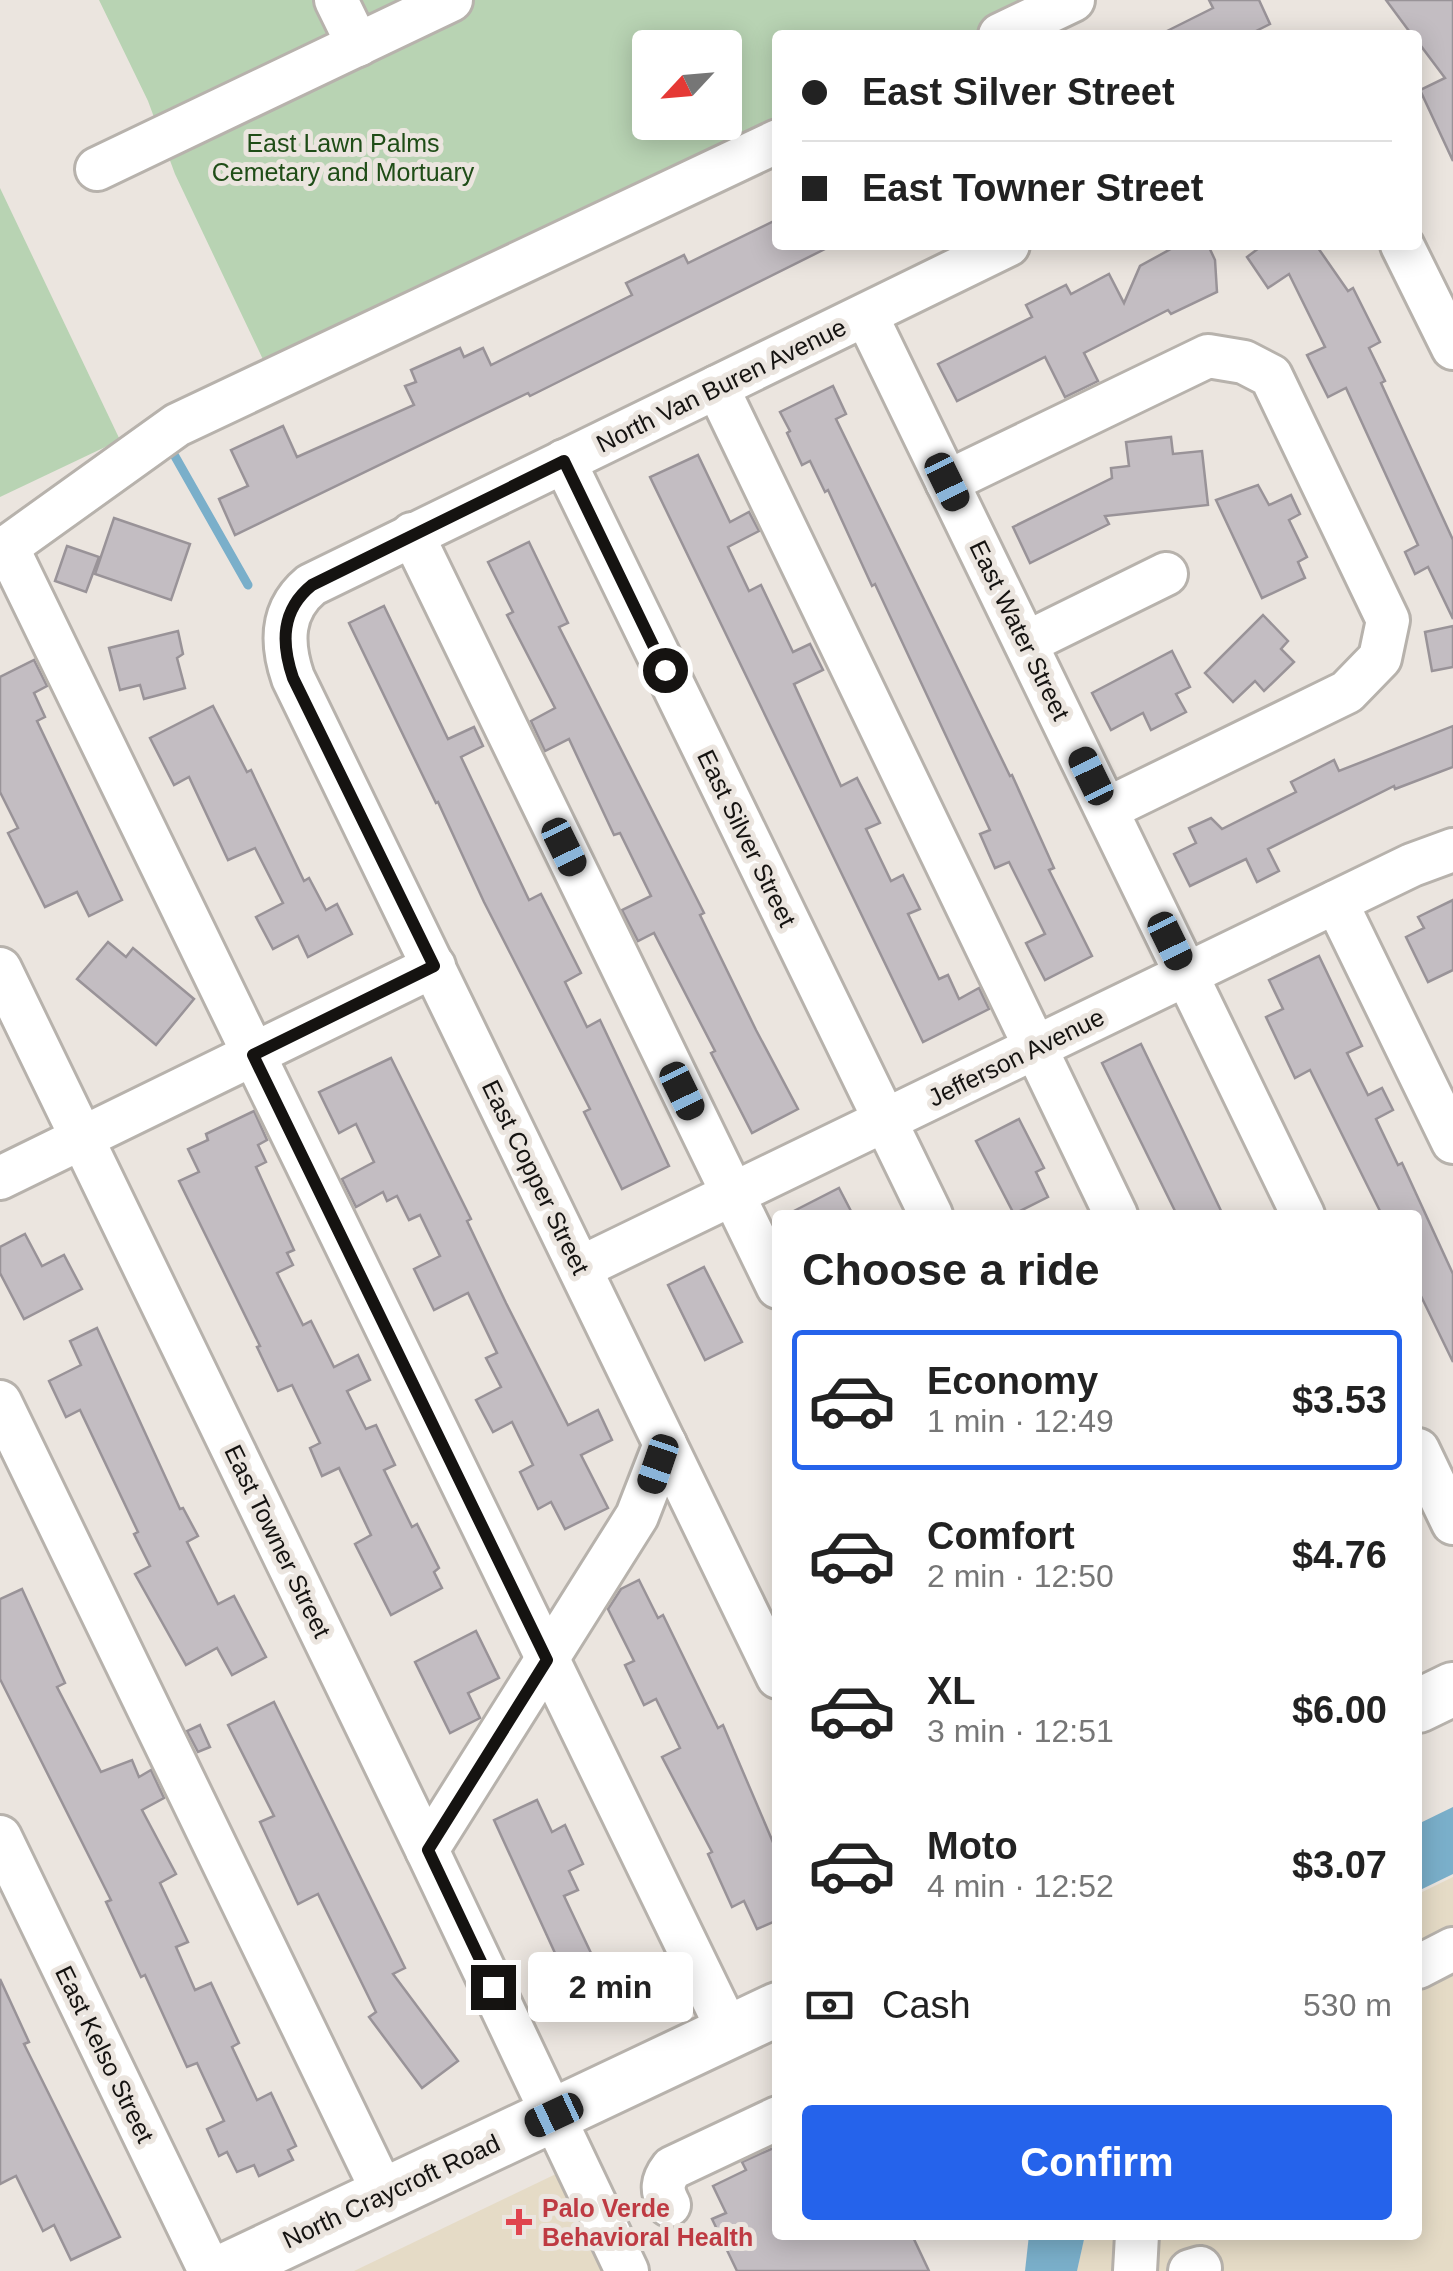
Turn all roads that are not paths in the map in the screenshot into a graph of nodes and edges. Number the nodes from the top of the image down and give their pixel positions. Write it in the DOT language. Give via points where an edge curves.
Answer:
graph roads {
  1 [pos="336,0"];
  2 [pos="451,0"];
  3 [pos="1073,0"];
  4 [pos="1010,30"];
  5 [pos="358,45"];
  6 [pos="772,144"];
  7 [pos="97,168"];
  8 [pos="998,250"];
  9 [pos="1404,250"];
  10 [pos="866,314"];
  11 [pos="1453,348"];
  12 [pos="717,388"];
  13 [pos="564,461"];
  14 [pos="947,482"];
  15 [pos="412,534"];
  16 [pos="4,547"];
  17 [pos="1166,574"];
  18 [pos="1026,643"];
  19 [pos="293,678"];
  20 [pos="1107,808"];
  21 [pos="1453,850"];
  22 [pos="1336,902"];
  23 [pos="434,966"];
  24 [pos="0,969"];
  25 [pos="1186,974"];
  26 [pos="1036,1047"];
  27 [pos="253,1055"];
  28 [pos="885,1121"];
  29 [pos="82,1138"];
  30 [pos="1453,1142"];
  31 [pos="0,1178"];
  32 [pos="732,1195"];
  33 [pos="928,1210"];
  34 [pos="1114,1210"];
  35 [pos="1301,1210"];
  36 [pos="580,1268"];
  37 [pos="772,1275"];
  38 [pos="0,1402"];
  39 [pos="665,1444"];
  40 [pos="1422,1458"];
  41 [pos="1453,1524"];
  42 [pos="547,1660"];
  43 [pos="772,1665"];
  44 [pos="1453,1690"];
  45 [pos="1422,1704"];
  46 [pos="0,1838"];
  47 [pos="428,1850"];
  48 [pos="1453,1949"];
  49 [pos="1422,1964"];
  50 [pos="772,2012"];
  51 [pos="729,2032"];
  52 [pos="554,2115"];
  53 [pos="772,2121"];
  54 [pos="384,2194"];
  55 [pos="669,2205"];
  56 [pos="622,2269"];
  57 [pos="210,2271"];
  58 [pos="222,2271"];
  1 -- 5 [label="street"];
  2 -- 5 [label="street"];
  3 -- 4 [label="street"];
  5 -- 7 [label="street"];
  6 -- 16 [label="street" via="177,426"];
  8 -- 10 [label="street, North Van Buren Avenue"];
  9 -- 11 [label="street"];
  10 -- 12 [label="street, North Van Buren Avenue"];
  10 -- 14 [label="street, East Water Street"];
  12 -- 13 [label="street, North Van Buren Avenue"];
  12 -- 26 [label="street"];
  13 -- 15 [label="street, North Van Buren Avenue"];
  13 -- 28 [label="street, East Silver Street"];
  14 -- 18 [label="street, East Water Street"];
  14 -- 20 [label="street" via="1208,356 1244,362 1271,376 1388,620 1380,658 1347,692"];
  15 -- 19 [label="street, North Van Buren Avenue" via="312,585 269,630"];
  15 -- 32 [label="street"];
  16 -- 27 [label="street"];
  17 -- 18 [label="street"];
  18 -- 20 [label="street, East Water Street"];
  19 -- 23 [label="street, East Copper Street"];
  20 -- 25 [label="street, East Water Street"];
  21 -- 22 [label="street, Jefferson Avenue"];
  22 -- 25 [label="street, Jefferson Avenue"];
  22 -- 30 [label="street"];
  23 -- 27 [label="street"];
  23 -- 36 [label="street, East Copper Street"];
  24 -- 29 [label="street, East Towner Street"];
  25 -- 26 [label="street, Jefferson Avenue"];
  25 -- 35 [label="street, East Water Street"];
  26 -- 28 [label="street, Jefferson Avenue"];
  26 -- 34 [label="street"];
  27 -- 29 [label="street"];
  27 -- 42 [label="street"];
  28 -- 32 [label="street, Jefferson Avenue"];
  28 -- 33 [label="street, East Silver Street"];
  29 -- 31 [label="street"];
  29 -- 47 [label="street, East Towner Street"];
  32 -- 36 [label="street, Jefferson Avenue"];
  32 -- 37 [label="street"];
  36 -- 39 [label="street, East Copper Street"];
  38 -- 54 [label="street"];
  39 -- 42 [label="street" via="637,1516"];
  39 -- 43 [label="street, East Copper Street"];
  40 -- 41 [label="street"];
  42 -- 47 [label="street"];
  42 -- 51 [label="street"];
  44 -- 45 [label="main road"];
  46 -- 57 [label="street, East Kelso Street"];
  47 -- 52 [label="street, East Towner Street"];
  48 -- 49 [label="street"];
  50 -- 51 [label="main road, North Craycroft Road"];
  51 -- 52 [label="main road, North Craycroft Road"];
  52 -- 54 [label="main road, North Craycroft Road"];
  52 -- 56 [label="street, East Towner Street"];
  53 -- 55 [label="street" via="672,2168 663,2180"];
  54 -- 58 [label="main road, North Craycroft Road"];
}
